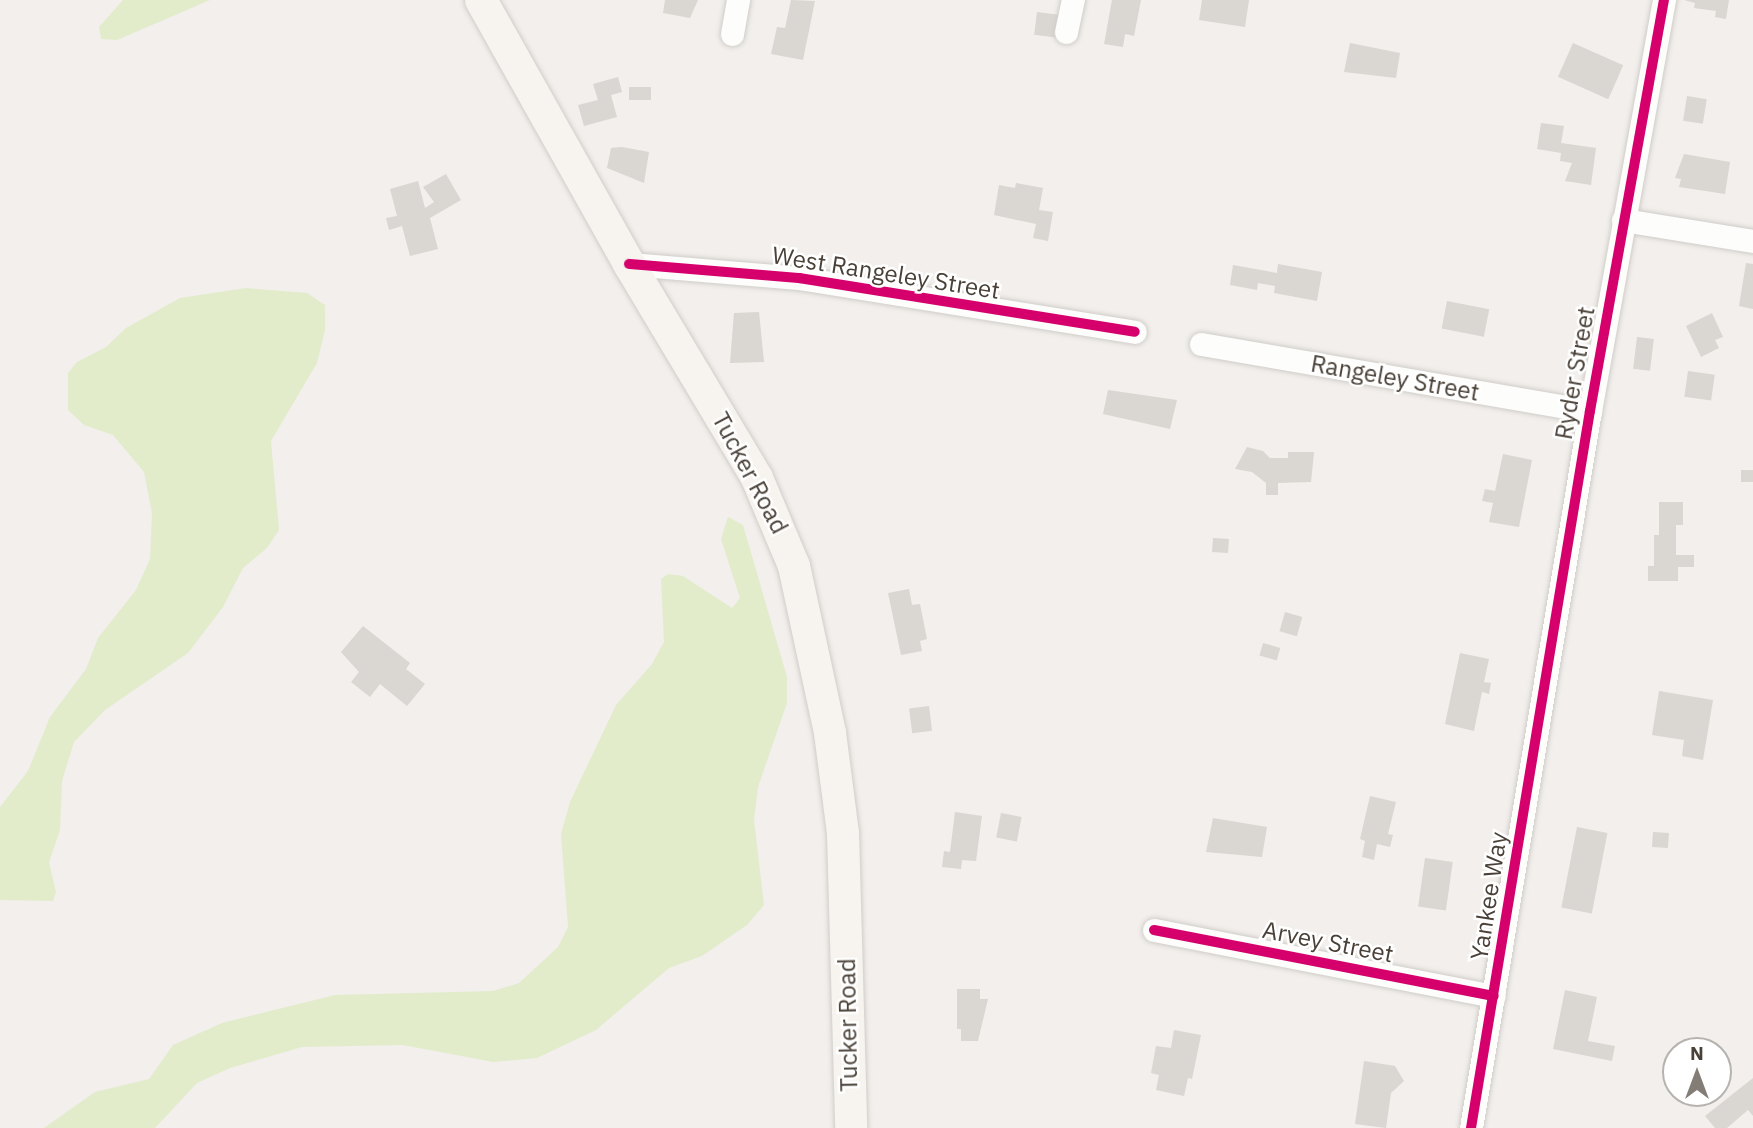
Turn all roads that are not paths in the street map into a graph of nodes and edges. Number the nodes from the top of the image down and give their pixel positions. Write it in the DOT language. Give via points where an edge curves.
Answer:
graph roads {
  1 [pos="481,0"];
  2 [pos="738,0"];
  3 [pos="1073,0"];
  4 [pos="1664,0"];
  5 [pos="1066,32"];
  6 [pos="733,34"];
  7 [pos="1623,220"];
  8 [pos="1753,241"];
  9 [pos="629,264"];
  10 [pos="1135,332"];
  11 [pos="1201,344"];
  12 [pos="1590,411"];
  13 [pos="1533,753"];
  14 [pos="1154,930"];
  15 [pos="1494,996"];
  16 [pos="851,1128"];
  17 [pos="1471,1128"];
  1 -- 9 [label="main road, Tucker Road"];
  2 -- 6 [label="street"];
  3 -- 5 [label="street"];
  4 -- 7 [label="street, Ryder Street"];
  7 -- 8 [label="street"];
  7 -- 12 [label="street, Ryder Street"];
  9 -- 10 [label="street, West Rangeley Street" via="799,278"];
  9 -- 16 [label="main road, Tucker Road" via="757,478 785,539 801,593 830,733 843,833"];
  11 -- 12 [label="street, Rangeley Street"];
  12 -- 13 [label="street, Ryder Street"];
  13 -- 15 [label="street, Yankee Way"];
  14 -- 15 [label="street, Arvey Street"];
  15 -- 17 [label="street, Yankee Way"];
}
